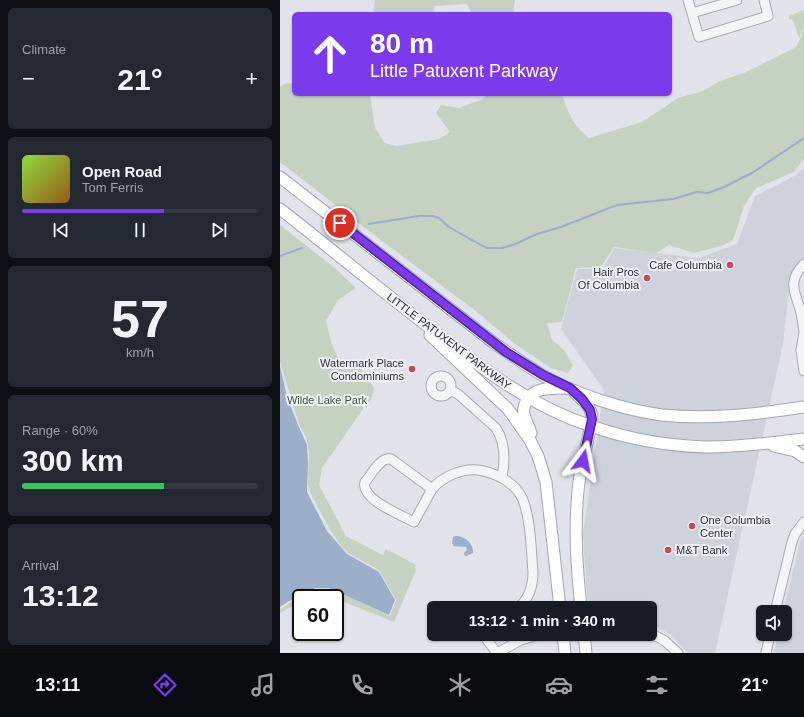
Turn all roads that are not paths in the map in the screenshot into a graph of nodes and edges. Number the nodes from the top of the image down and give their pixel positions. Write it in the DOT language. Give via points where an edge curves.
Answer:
graph roads {
  1 [pos="688,0"];
  2 [pos="737,0"];
  3 [pos="764,0"];
  4 [pos="692,13"];
  5 [pos="280,177"];
  6 [pos="280,209"];
  7 [pos="804,264"];
  8 [pos="387,295"];
  9 [pos="804,332"];
  10 [pos="804,371"];
  11 [pos="570,388"];
  12 [pos="450,390"];
  13 [pos="528,398"];
  14 [pos="804,407"];
  15 [pos="591,426"];
  16 [pos="804,439"];
  17 [pos="766,444"];
  18 [pos="538,456"];
  19 [pos="804,457"];
  20 [pos="502,478"];
  21 [pos="432,489"];
  22 [pos="804,522"];
  23 [pos="524,601"];
  24 [pos="559,601"];
  25 [pos="580,601"];
  26 [pos="777,605"];
  27 [pos="657,637"];
  28 [pos="489,641"];
  29 [pos="519,641"];
  30 [pos="564,641"];
  31 [pos="585,641"];
  32 [pos="769,641"];
  33 [pos="497,653"];
  34 [pos="565,653"];
  35 [pos="586,653"];
  36 [pos="678,653"];
  37 [pos="766,653"];
  1 -- 4 [label="street"];
  2 -- 4 [label="street"];
  3 -- 4 [label="street" via="768,16 699,37"];
  5 -- 11 [label="main road" via="500,347 543,375"];
  6 -- 8 [label="main road, LITTLE PATUXENT PARKWAY"];
  7 -- 9 [label="street" via="796,273 793,289"];
  8 -- 13 [label="main road, LITTLE PATUXENT PARKWAY" via="478,366"];
  8 -- 18 [label="main road" via="508,409 527,434"];
  9 -- 10 [label="street" via="801,350"];
  11 -- 13 [label="main road" via="543,389"];
  11 -- 14 [label="main road" via="624,407 662,415 761,414"];
  11 -- 15 [label="main road" via="587,404 592,419"];
  12 -- 20 [label="street" via="496,428 500,435 504,465"];
  13 -- 15 [label="main road, LITTLE PATUXENT PARKWAY"];
  13 -- 18 [label="main road" via="524,414"];
  15 -- 17 [label="main road, LITTLE PATUXENT PARKWAY" via="640,439 684,445 708,447"];
  15 -- 25 [label="main road" via="578,490 576,519"];
  16 -- 17 [label="main road, LITTLE PATUXENT PARKWAY"];
  17 -- 19 [label="main road" via="795,451"];
  18 -- 24 [label="main road" via="549,498"];
  20 -- 21 [label="street" via="478,470 468,470 445,478"];
  20 -- 23 [label="street" via="518,492 527,516 534,572"];
  21 -- 21 [label="street" via="388,458 382,461 364,485 373,500 414,522"];
  22 -- 26 [label="street" via="792,542"];
  27 -- 36 [label="street"];
  28 -- 33 [label="street"];
  29 -- 33 [label="street"];
  30 -- 34 [label="main road"];
  31 -- 35 [label="main road"];
  32 -- 37 [label="street"];
}
